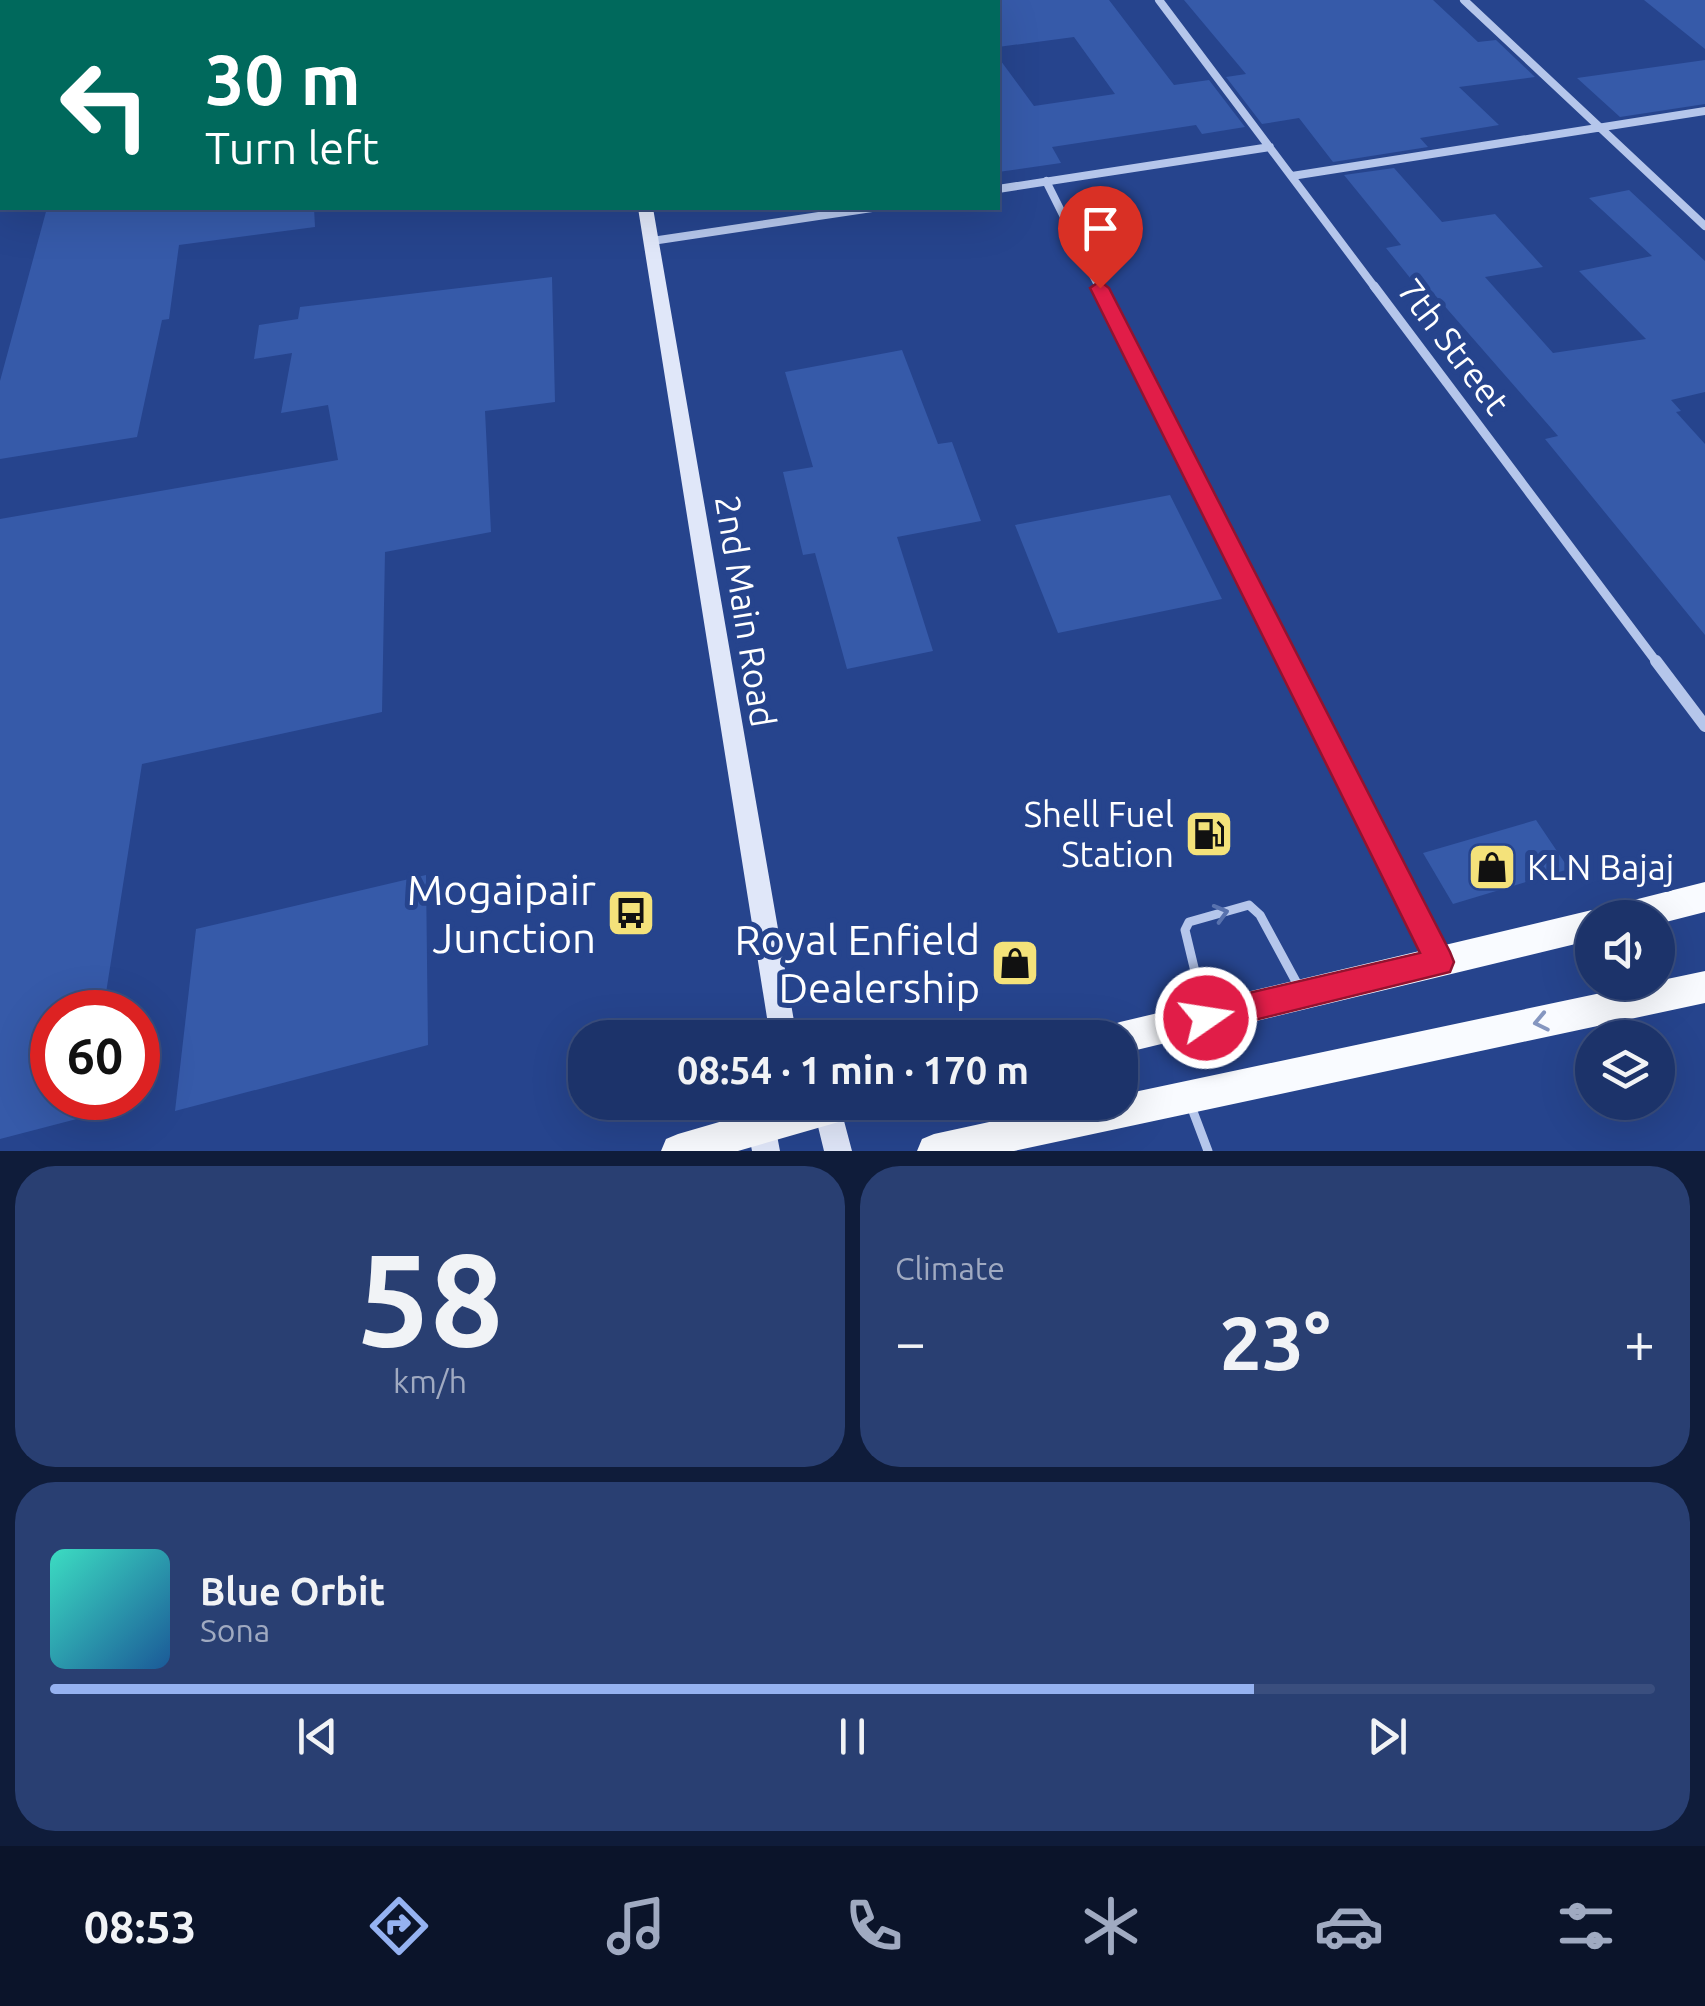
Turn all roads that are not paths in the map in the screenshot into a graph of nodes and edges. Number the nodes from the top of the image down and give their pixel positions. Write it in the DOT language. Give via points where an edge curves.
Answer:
graph roads {
  1 [pos="1159,0"];
  2 [pos="1464,0"];
  3 [pos="1705,112"];
  4 [pos="1600,128"];
  5 [pos="1270,147"];
  6 [pos="1292,176"];
  7 [pos="1046,181"];
  8 [pos="1000,188"];
  9 [pos="645,210"];
  10 [pos="858,210"];
  11 [pos="1705,226"];
  12 [pos="652,240"];
  13 [pos="1705,726"];
  14 [pos="1705,897"];
  15 [pos="1675,905"];
  16 [pos="1575,929"];
  17 [pos="1440,962"];
  18 [pos="1705,986"];
  19 [pos="1303,994"];
  20 [pos="1206,1018"];
  21 [pos="780,1020"];
  22 [pos="1138,1034"];
  23 [pos="1188,1097"];
  24 [pos="835,1120"];
  25 [pos="764,1126"];
  26 [pos="974,1147"];
  27 [pos="678,1151"];
  28 [pos="838,1151"];
  29 [pos="934,1151"];
  30 [pos="1208,1151"];
  1 -- 5 [label="street, 7th Street"];
  2 -- 4 [label="street"];
  3 -- 4 [label="street"];
  4 -- 6 [label="street"];
  4 -- 11 [label="street"];
  5 -- 6 [label="street, 7th Street"];
  5 -- 7 [label="street"];
  6 -- 13 [label="street, 7th Street"];
  7 -- 8 [label="street"];
  7 -- 17 [label="street"];
  9 -- 12 [label="main road, 2nd Main Road"];
  10 -- 12 [label="street"];
  12 -- 21 [label="main road, 2nd Main Road"];
  14 -- 15 [label="main road"];
  16 -- 17 [label="main road"];
  17 -- 19 [label="main road"];
  18 -- 23 [label="main road, one-way"];
  19 -- 20 [label="main road"];
  20 -- 19 [label="lane, one-way" via="1185,930 1189,922 1249,905"];
  20 -- 22 [label="main road"];
  23 -- 26 [label="main road"];
  23 -- 30 [label="lane"];
  24 -- 28 [label="main road"];
  25 -- 27 [label="main road"];
  26 -- 29 [label="main road"];
}
